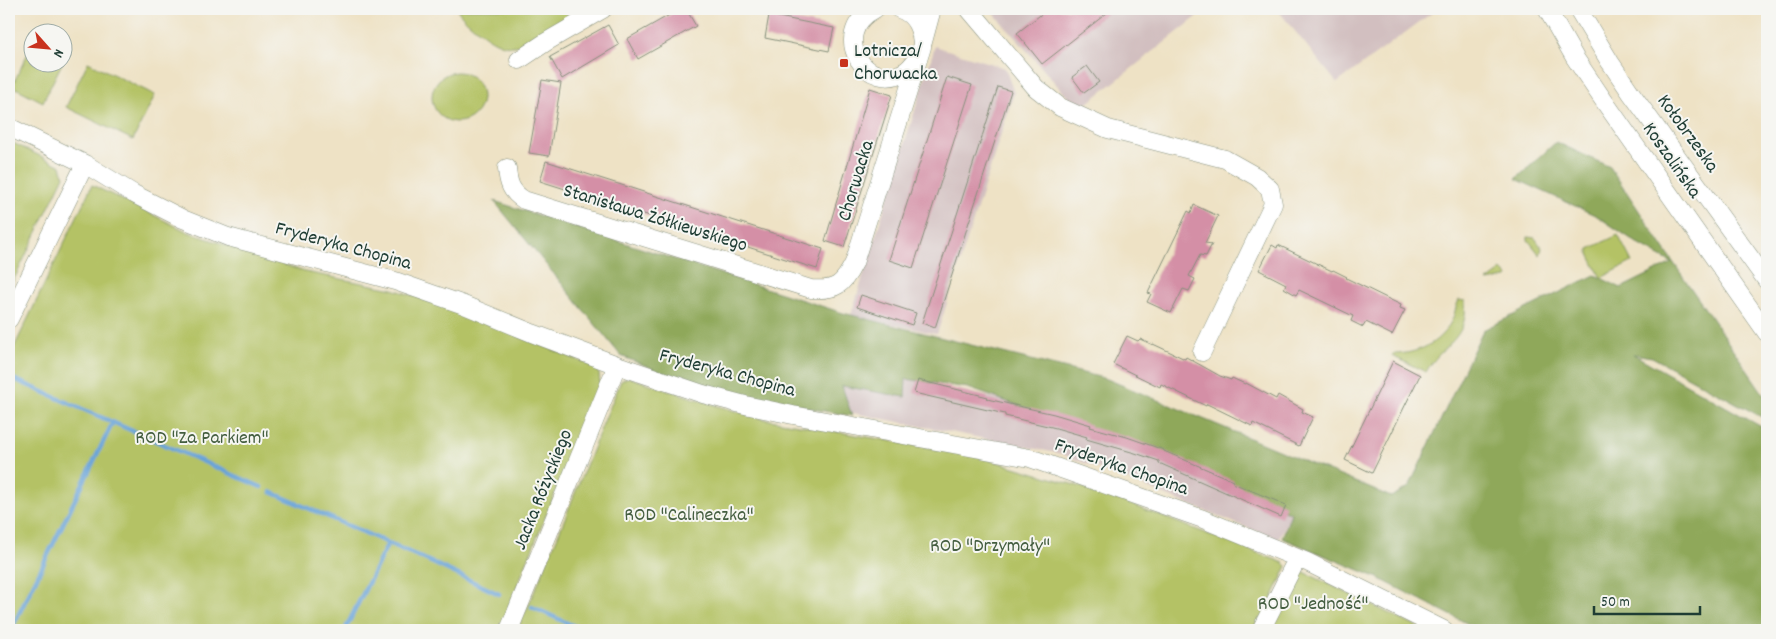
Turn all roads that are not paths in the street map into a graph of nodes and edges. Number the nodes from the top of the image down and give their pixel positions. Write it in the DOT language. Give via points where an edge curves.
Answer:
graph roads {
  1 [pos="603,9"];
  2 [pos="875,9"];
  3 [pos="899,9"];
  4 [pos="932,9"];
  5 [pos="969,9"];
  6 [pos="1547,9"];
  7 [pos="1578,9"];
  8 [pos="920,53"];
  9 [pos="519,60"];
  10 [pos="9,127"];
  11 [pos="85,164"];
  12 [pos="507,168"];
  13 [pos="1767,281"];
  14 [pos="811,289"];
  15 [pos="9,319"];
  16 [pos="1767,333"];
  17 [pos="1202,352"];
  18 [pos="617,364"];
  19 [pos="1298,559"];
  20 [pos="509,630"];
  21 [pos="1261,630"];
  22 [pos="1444,630"];
  1 -- 9 [label="street"];
  2 -- 8 [label="street" via="864,16 854,32 853,46 861,64 873,73 890,76 907,70"];
  3 -- 8 [label="street" via="910,15 919,26 922,36"];
  4 -- 8 [label="street, Chorwacka"];
  5 -- 17 [label="street" via="1036,88 1060,107 1108,129 1225,159 1257,177 1270,189 1273,204"];
  6 -- 16 [label="street, Koszalińska" via="1608,109"];
  7 -- 13 [label="street, Kołobrzeska" via="1631,93"];
  8 -- 14 [label="street, Chorwacka" via="854,264 835,288"];
  10 -- 11 [label="street, Fryderyka Chopina"];
  11 -- 15 [label="street"];
  11 -- 18 [label="street, Fryderyka Chopina" via="134,194 228,237 395,281"];
  12 -- 14 [label="street, Stanisława Żółkiewskiego" via="511,189 524,200"];
  18 -- 19 [label="street, Fryderyka Chopina" via="744,405 1030,458 1203,519"];
  18 -- 20 [label="street, Jacka Różyckiego"];
  19 -- 21 [label="street"];
  19 -- 22 [label="street, Fryderyka Chopina"];
}
